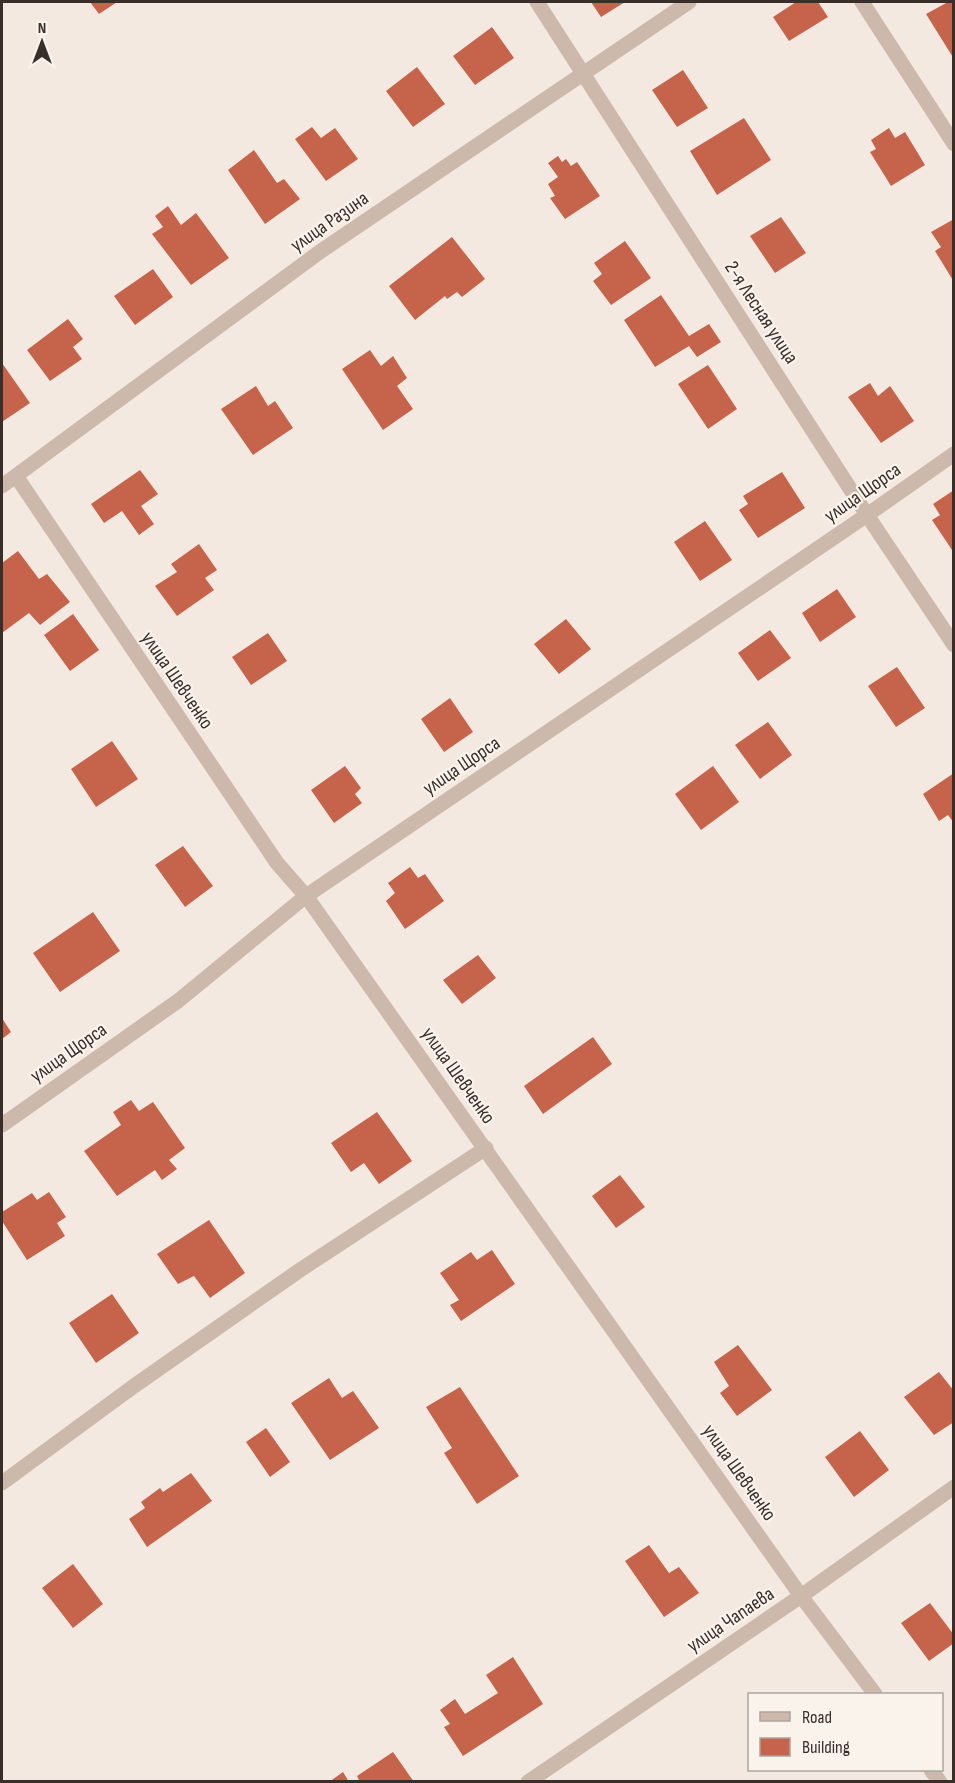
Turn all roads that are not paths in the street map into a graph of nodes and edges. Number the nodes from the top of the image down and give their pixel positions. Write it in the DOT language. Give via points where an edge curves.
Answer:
graph roads {
  1 [pos="537,2"];
  2 [pos="688,2"];
  3 [pos="861,2"];
  4 [pos="584,73"];
  5 [pos="954,144"];
  6 [pos="954,454"];
  7 [pos="16,476"];
  8 [pos="2,486"];
  9 [pos="867,515"];
  10 [pos="954,645"];
  11 [pos="306,896"];
  12 [pos="2,1125"];
  13 [pos="486,1148"];
  14 [pos="2,1483"];
  15 [pos="954,1487"];
  16 [pos="801,1596"];
  17 [pos="874,1693"];
  18 [pos="528,1782"];
  1 -- 4 [label="street, 2-я Лесная улица"];
  2 -- 4 [label="street, улица Разина"];
  3 -- 5 [label="street"];
  4 -- 7 [label="street, улица Разина" via="321,251"];
  4 -- 9 [label="street, 2-я Лесная улица"];
  6 -- 9 [label="street, улица Щорса"];
  7 -- 8 [label="street, улица Разина"];
  7 -- 11 [label="street, улица Шевченко" via="277,863"];
  9 -- 10 [label="street, 2-я Лесная улица"];
  9 -- 11 [label="street, улица Щорса"];
  11 -- 12 [label="street, улица Щорса" via="178,1001"];
  11 -- 13 [label="street, улица Шевченко"];
  13 -- 14 [label="street" via="300,1270"];
  13 -- 16 [label="street, улица Шевченко"];
  15 -- 16 [label="street, улица Чапаева"];
  16 -- 17 [label="street, улица Шевченко"];
  16 -- 18 [label="street, улица Чапаева"];
}
